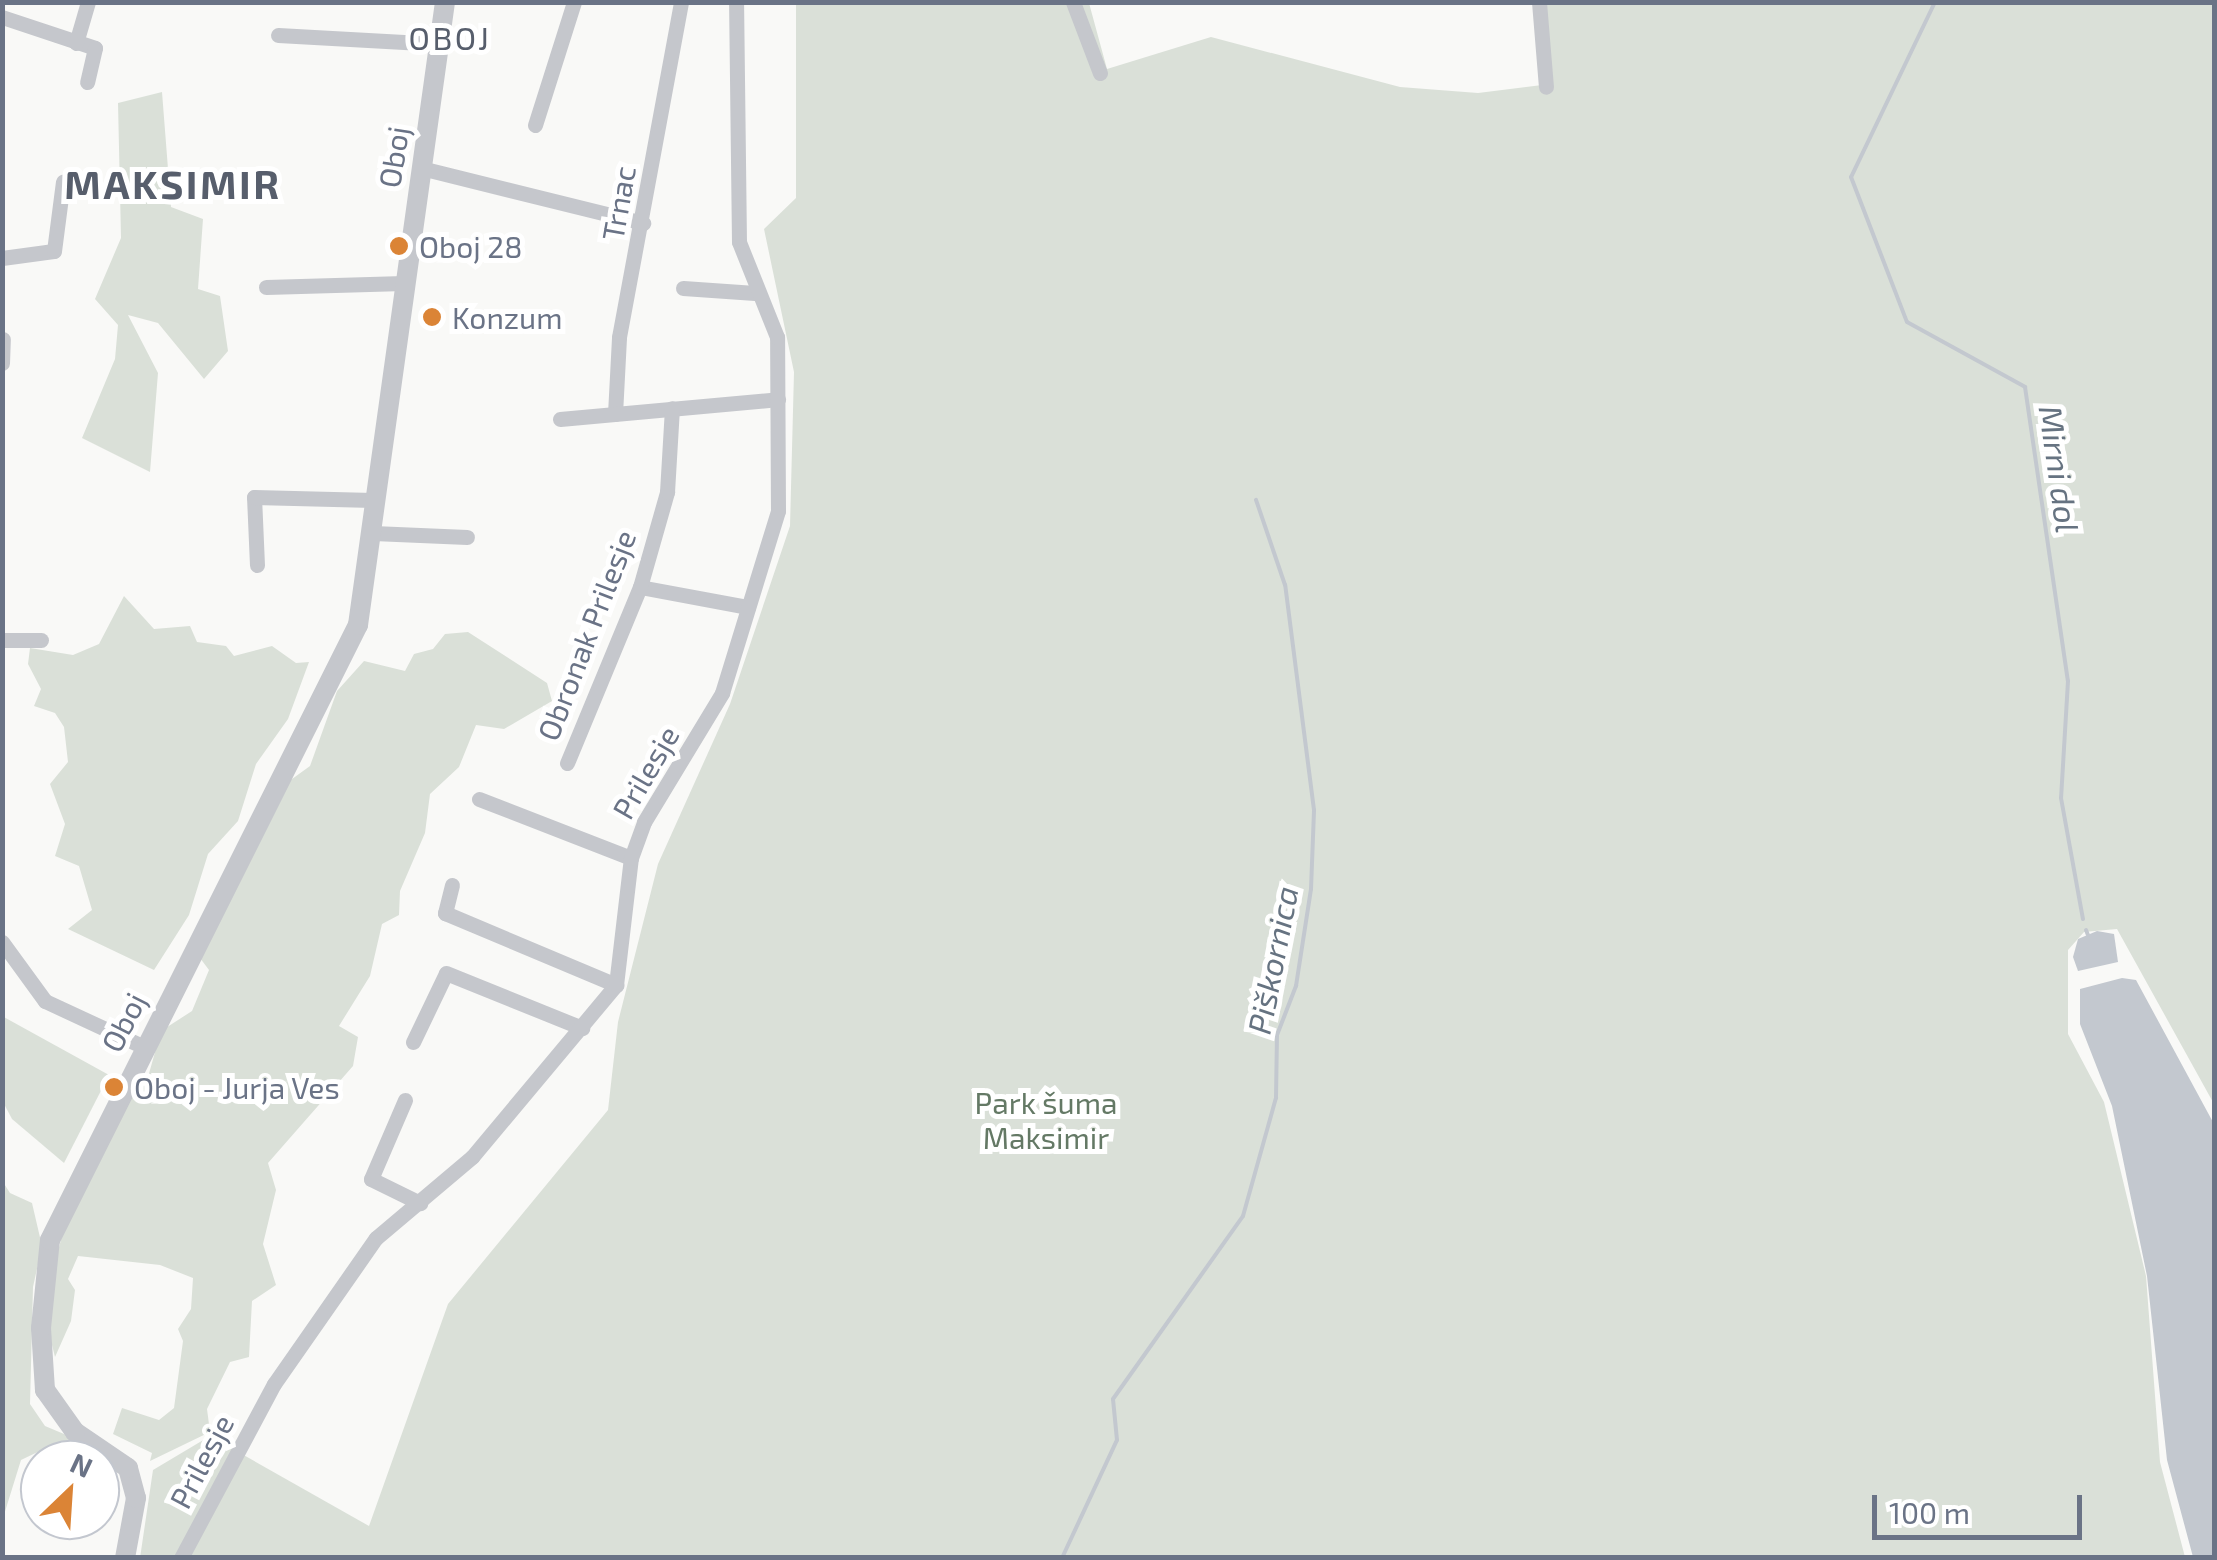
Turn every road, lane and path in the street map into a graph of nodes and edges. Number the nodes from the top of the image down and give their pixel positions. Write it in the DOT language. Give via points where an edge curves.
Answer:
graph roads {
  1 [pos="88,2"];
  2 [pos="444,2"];
  3 [pos="574,2"];
  4 [pos="681,2"];
  5 [pos="736,2"];
  6 [pos="1073,2"];
  7 [pos="1539,2"];
  8 [pos="2,17"];
  9 [pos="278,35"];
  10 [pos="76,43"];
  11 [pos="440,44"];
  12 [pos="1100,73"];
  13 [pos="87,82"];
  14 [pos="1546,87"];
  15 [pos="535,125"];
  16 [pos="421,168"];
  17 [pos="63,182"];
  18 [pos="643,223"];
  19 [pos="2,258"];
  20 [pos="404,284"];
  21 [pos="266,287"];
  22 [pos="684,288"];
  23 [pos="755,292"];
  24 [pos="3,339"];
  25 [pos="2,363"];
  26 [pos="778,399"];
  27 [pos="672,408"];
  28 [pos="616,414"];
  29 [pos="560,419"];
  30 [pos="373,500"];
  31 [pos="373,534"];
  32 [pos="467,536"];
  33 [pos="257,565"];
  34 [pos="640,586"];
  35 [pos="748,607"];
  36 [pos="2,640"];
  37 [pos="41,640"];
  38 [pos="567,763"];
  39 [pos="479,799"];
  40 [pos="631,858"];
  41 [pos="452,886"];
  42 [pos="2,942"];
  43 [pos="616,985"];
  44 [pos="582,1028"];
  45 [pos="413,1042"];
  46 [pos="144,1047"];
  47 [pos="404,1100"];
  48 [pos="420,1203"];
  49 [pos="125,1558"];
  50 [pos="181,1558"];
  1 -- 10 [label="street"];
  2 -- 11 [label="street, Oboj"];
  3 -- 15 [label="street"];
  4 -- 18 [label="street, Trnac"];
  5 -- 23 [label="street, Prilesje" via="736,200 739,242"];
  6 -- 12 [label="street"];
  7 -- 14 [label="street"];
  8 -- 10 [label="street"];
  9 -- 11 [label="street"];
  10 -- 13 [label="street" via="95,48"];
  11 -- 16 [label="street, Oboj"];
  16 -- 18 [label="street"];
  16 -- 20 [label="street, Oboj"];
  17 -- 19 [label="street" via="54,252"];
  18 -- 28 [label="street, Trnac" via="616,356"];
  20 -- 21 [label="street"];
  20 -- 30 [label="street, Oboj"];
  22 -- 23 [label="street"];
  23 -- 26 [label="street, Prilesje" via="777,337"];
  24 -- 25 [label="street"];
  26 -- 27 [label="street"];
  26 -- 35 [label="street, Prilesje" via="776,530"];
  27 -- 28 [label="street"];
  27 -- 34 [label="street, Obronak Prilesje" via="667,492"];
  28 -- 29 [label="street"];
  30 -- 31 [label="street, Oboj"];
  30 -- 33 [label="street" via="254,497"];
  31 -- 32 [label="street"];
  31 -- 46 [label="street, Oboj" via="367,590 340,670"];
  34 -- 35 [label="street"];
  34 -- 38 [label="street, Obronak Prilesje"];
  35 -- 40 [label="street, Prilesje" via="722,693 644,822"];
  36 -- 37 [label="street"];
  39 -- 40 [label="street"];
  40 -- 43 [label="street, Prilesje"];
  41 -- 43 [label="street" via="445,912"];
  42 -- 46 [label="street" via="45,1002"];
  43 -- 44 [label="street, Prilesje"];
  44 -- 45 [label="street" via="446,973"];
  44 -- 48 [label="street, Prilesje" via="472,1158"];
  46 -- 49 [label="street, Oboj" via="50,1240 41,1328 44,1390 60,1417 122,1459 134,1480"];
  47 -- 48 [label="street" via="371,1179"];
  48 -- 50 [label="street, Prilesje" via="376,1238 274,1384"];
}
